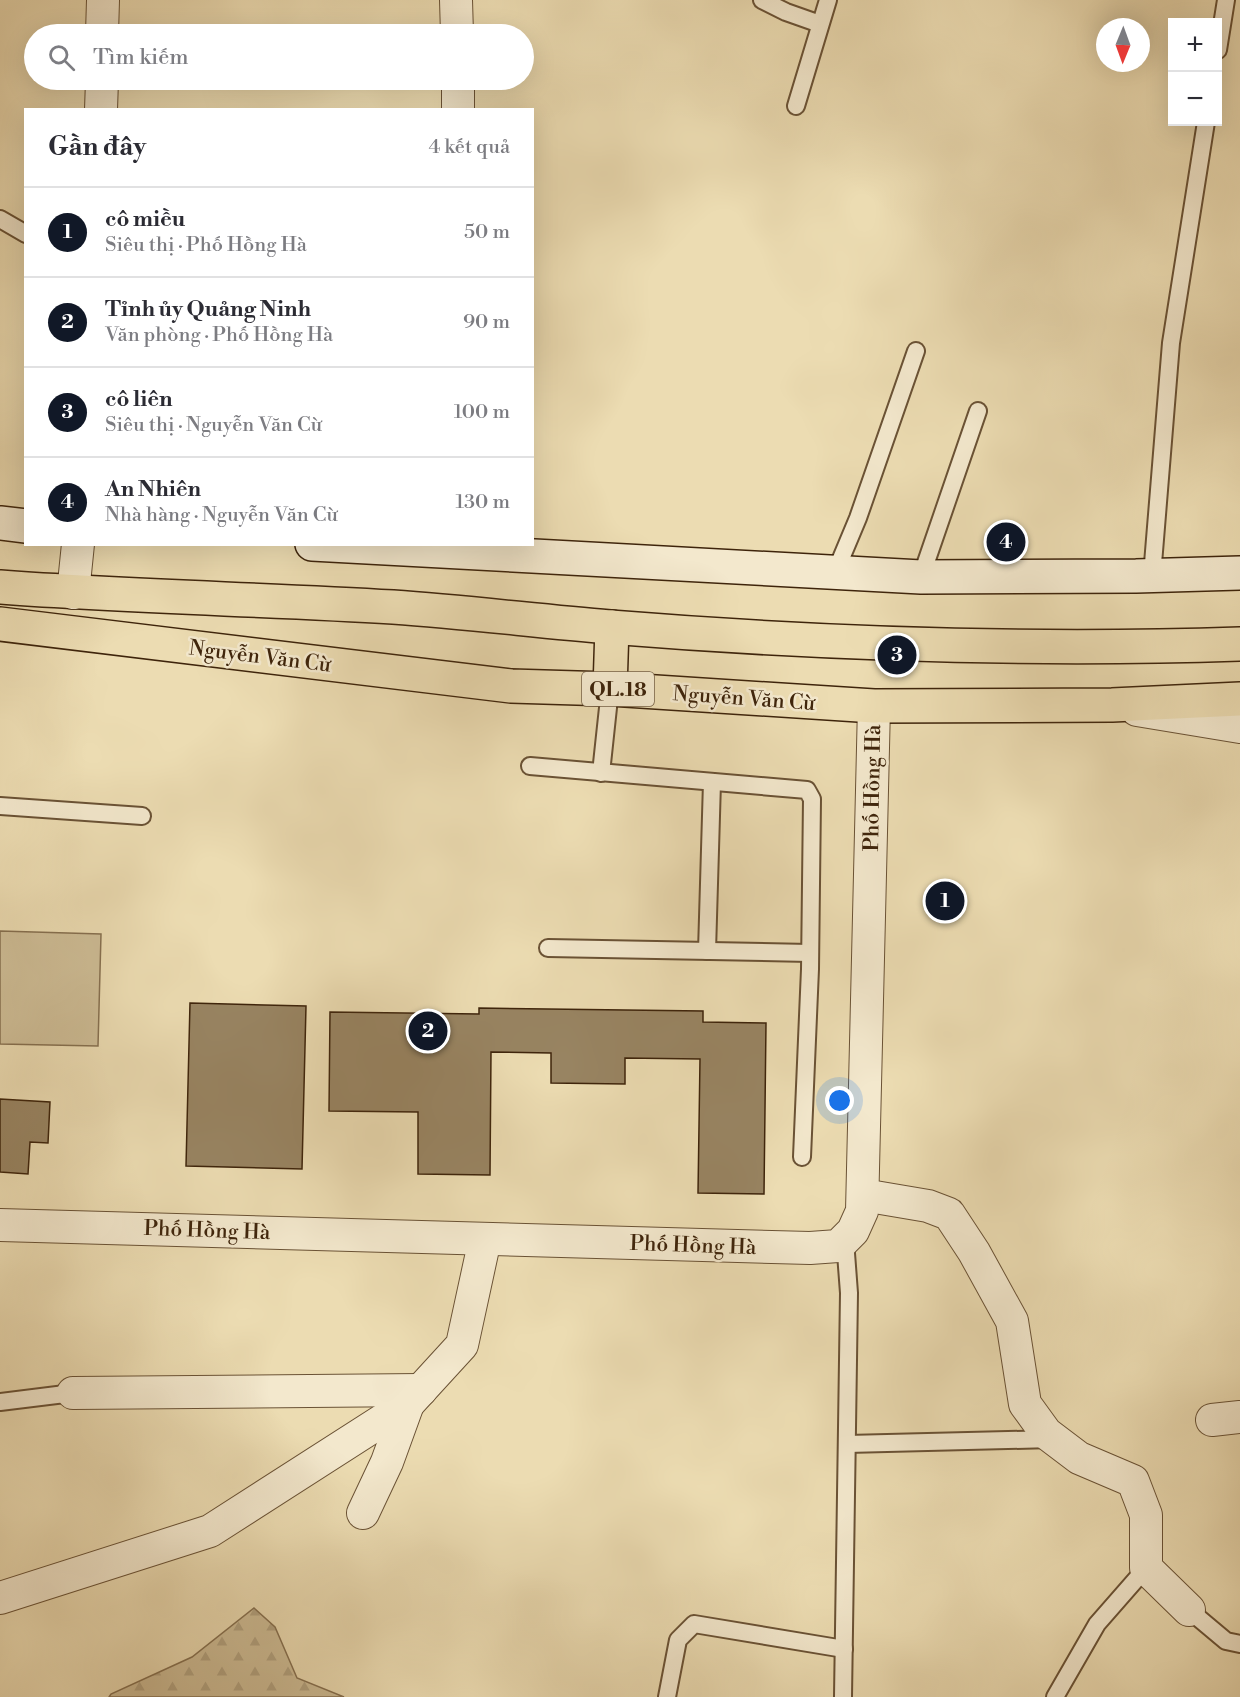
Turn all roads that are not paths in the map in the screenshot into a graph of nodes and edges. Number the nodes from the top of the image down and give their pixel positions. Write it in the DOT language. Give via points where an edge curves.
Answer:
graph roads {
  1 [pos="102,0"];
  2 [pos="456,0"];
  3 [pos="762,0"];
  4 [pos="828,0"];
  5 [pos="1226,0"];
  6 [pos="102,24"];
  7 [pos="457,24"];
  8 [pos="820,24"];
  9 [pos="1222,25"];
  10 [pos="102,90"];
  11 [pos="458,90"];
  12 [pos="796,106"];
  13 [pos="101,108"];
  14 [pos="458,108"];
  15 [pos="1205,126"];
  16 [pos="0,219"];
  17 [pos="24,233"];
  18 [pos="916,351"];
  19 [pos="978,411"];
  20 [pos="0,523"];
  21 [pos="24,526"];
  22 [pos="78,546"];
  23 [pos="348,546"];
  24 [pos="835,573"];
  25 [pos="1240,573"];
  26 [pos="1152,576"];
  27 [pos="921,577"];
  28 [pos="0,587"];
  29 [pos="74,593"];
  30 [pos="0,624"];
  31 [pos="612,627"];
  32 [pos="1240,644"];
  33 [pos="610,689"];
  34 [pos="1240,699"];
  35 [pos="1112,705"];
  36 [pos="874,706"];
  37 [pos="1240,727"];
  38 [pos="530,766"];
  39 [pos="601,773"];
  40 [pos="712,782"];
  41 [pos="0,806"];
  42 [pos="142,816"];
  43 [pos="548,948"];
  44 [pos="707,951"];
  45 [pos="810,952"];
  46 [pos="802,1158"];
  47 [pos="863,1195"];
  48 [pos="0,1225"];
  49 [pos="485,1239"];
  50 [pos="844,1240"];
  51 [pos="73,1393"];
  52 [pos="415,1397"];
  53 [pos="0,1402"];
  54 [pos="1054,1439"];
  55 [pos="848,1443"];
  56 [pos="363,1513"];
  57 [pos="1146,1568"];
  58 [pos="0,1598"];
  59 [pos="1189,1610"];
  60 [pos="1240,1644"];
  61 [pos="844,1649"];
  62 [pos="667,1697"];
  63 [pos="843,1697"];
  64 [pos="1055,1697"];
  1 -- 6 [label="street"];
  2 -- 7 [label="street"];
  3 -- 8 [label="lane"];
  4 -- 8 [label="lane"];
  5 -- 9 [label="lane"];
  8 -- 12 [label="lane"];
  10 -- 13 [label="street"];
  11 -- 14 [label="street"];
  15 -- 26 [label="lane" via="1171,343"];
  16 -- 17 [label="lane"];
  18 -- 24 [label="lane"];
  19 -- 27 [label="lane"];
  20 -- 21 [label="street"];
  22 -- 29 [label="street"];
  23 -- 24 [label="street"];
  24 -- 27 [label="street"];
  25 -- 26 [label="street"];
  26 -- 27 [label="street"];
  28 -- 29 [label="main road"];
  29 -- 31 [label="main road" via="393,607"];
  30 -- 33 [label="main road, Nguyễn Văn Cừ / QL.18" via="511,687"];
  31 -- 32 [label="main road" via="1026,648"];
  31 -- 33 [label="main road"];
  33 -- 36 [label="main road, Nguyễn Văn Cừ / QL.18"];
  33 -- 39 [label="lane"];
  34 -- 35 [label="main road, Nguyễn Văn Cừ / QL.18"];
  35 -- 36 [label="main road, Nguyễn Văn Cừ / QL.18"];
  35 -- 37 [label="street"];
  36 -- 47 [label="street, Phố Hồng Hà"];
  38 -- 39 [label="lane"];
  39 -- 40 [label="lane"];
  40 -- 44 [label="lane"];
  40 -- 45 [label="lane" via="807,790 812,799"];
  41 -- 42 [label="lane"];
  43 -- 44 [label="lane"];
  44 -- 45 [label="lane"];
  45 -- 46 [label="lane"];
  47 -- 50 [label="street, Phố Hồng Hà" via="862,1211"];
  47 -- 54 [label="street" via="928,1206 949,1214 1012,1322 1025,1404"];
  48 -- 49 [label="street, Phố Hồng Hà"];
  49 -- 50 [label="street, Phố Hồng Hà" via="810,1248 838,1246"];
  49 -- 52 [label="street" via="462,1345"];
  50 -- 55 [label="lane" via="849,1293"];
  51 -- 52 [label="street"];
  51 -- 53 [label="lane"];
  52 -- 56 [label="street"];
  52 -- 58 [label="street" via="210,1532"];
  54 -- 55 [label="lane"];
  54 -- 57 [label="street" via="1079,1458 1132,1481 1146,1515"];
  55 -- 61 [label="lane"];
  57 -- 59 [label="street"];
  57 -- 64 [label="lane" via="1097,1624"];
  59 -- 60 [label="lane" via="1226,1641"];
  61 -- 62 [label="lane" via="694,1624 678,1640"];
  61 -- 63 [label="lane"];
}
